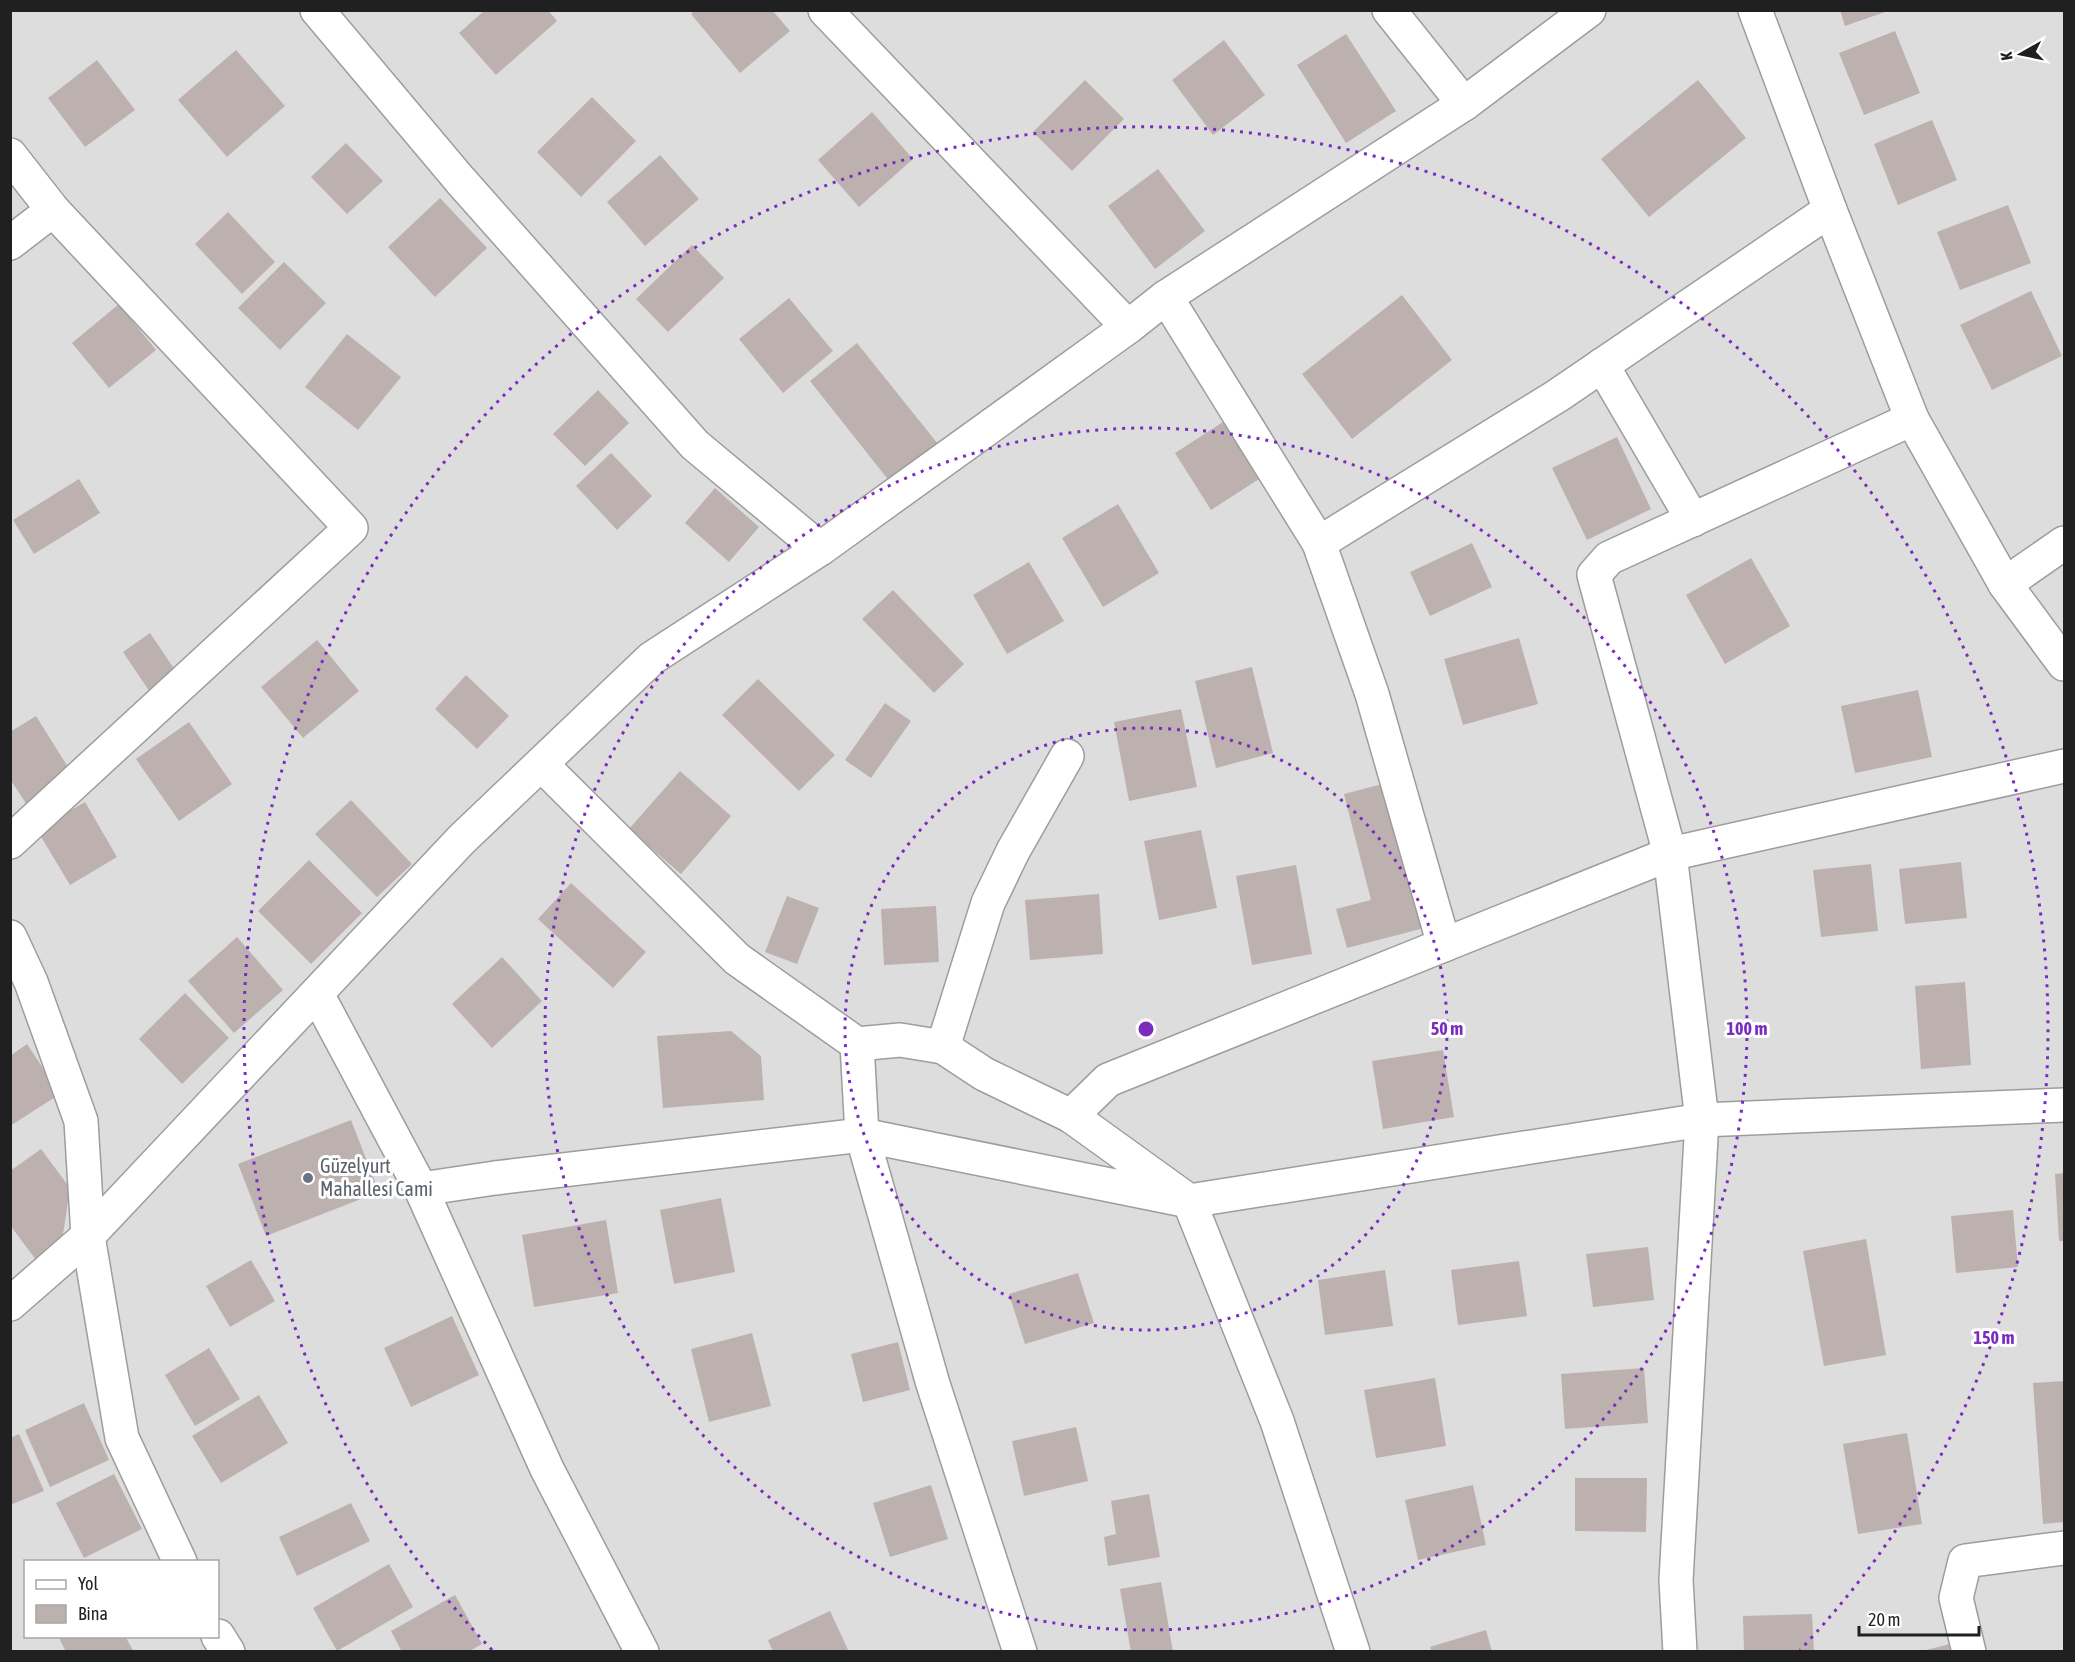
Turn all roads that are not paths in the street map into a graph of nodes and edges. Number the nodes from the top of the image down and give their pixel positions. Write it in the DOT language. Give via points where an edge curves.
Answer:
graph roads {
  1 [pos="317,10"];
  2 [pos="825,10"];
  3 [pos="1389,10"];
  4 [pos="1589,10"];
  5 [pos="1755,10"];
  6 [pos="1464,104"];
  7 [pos="10,155"];
  8 [pos="54,210"];
  9 [pos="1830,210"];
  10 [pos="10,243"];
  11 [pos="1166,297"];
  12 [pos="1128,327"];
  13 [pos="1602,365"];
  14 [pos="1912,418"];
  15 [pos="1693,520"];
  16 [pos="1319,543"];
  17 [pos="2064,543"];
  18 [pos="820,549"];
  19 [pos="2005,584"];
  20 [pos="2064,664"];
  21 [pos="1067,756"];
  22 [pos="541,764"];
  23 [pos="2064,766"];
  24 [pos="10,842"];
  25 [pos="1670,854"];
  26 [pos="10,937"];
  27 [pos="1444,945"];
  28 [pos="317,994"];
  29 [pos="857,1044"];
  30 [pos="943,1047"];
  31 [pos="2064,1105"];
  32 [pos="1071,1116"];
  33 [pos="1702,1120"];
  34 [pos="862,1135"];
  35 [pos="422,1189"];
  36 [pos="1189,1201"];
  37 [pos="88,1236"];
  38 [pos="10,1304"];
  39 [pos="2064,1548"];
  40 [pos="179,1560"];
  41 [pos="219,1638"];
  42 [pos="228,1652"];
  43 [pos="642,1652"];
  44 [pos="1020,1652"];
  45 [pos="1353,1652"];
  46 [pos="1680,1652"];
  47 [pos="1969,1652"];
  1 -- 18 [label="street" via="460,180 695,445"];
  2 -- 12 [label="street"];
  3 -- 6 [label="street"];
  4 -- 6 [label="street"];
  5 -- 9 [label="street"];
  6 -- 11 [label="street"];
  7 -- 8 [label="street"];
  8 -- 10 [label="street"];
  8 -- 24 [label="street" via="351,528"];
  9 -- 13 [label="street"];
  9 -- 14 [label="street"];
  11 -- 12 [label="street"];
  11 -- 16 [label="street"];
  12 -- 18 [label="street"];
  13 -- 15 [label="street"];
  13 -- 16 [label="street"];
  14 -- 15 [label="street"];
  14 -- 19 [label="street"];
  15 -- 25 [label="street" via="1609,558 1594,575"];
  16 -- 27 [label="street" via="1372,694"];
  17 -- 19 [label="street"];
  18 -- 22 [label="street" via="652,658"];
  19 -- 20 [label="street"];
  21 -- 30 [label="street" via="988,903"];
  22 -- 28 [label="street" via="462,839"];
  22 -- 29 [label="street" via="737,959"];
  23 -- 25 [label="street"];
  25 -- 27 [label="street"];
  25 -- 33 [label="street"];
  26 -- 37 [label="street" via="31,982 81,1120"];
  27 -- 32 [label="street" via="1108,1080"];
  28 -- 35 [label="street"];
  28 -- 37 [label="street"];
  29 -- 30 [label="street" via="900,1040"];
  29 -- 34 [label="street"];
  30 -- 32 [label="street" via="984,1074"];
  31 -- 33 [label="street"];
  32 -- 36 [label="street"];
  33 -- 36 [label="street"];
  33 -- 46 [label="street" via="1676,1580"];
  34 -- 35 [label="street"];
  34 -- 36 [label="street"];
  34 -- 44 [label="street" via="933,1384"];
  35 -- 43 [label="street" via="547,1469"];
  36 -- 45 [label="street" via="1277,1420"];
  37 -- 38 [label="street"];
  37 -- 40 [label="street" via="122,1438"];
  39 -- 47 [label="street" via="1965,1561 1956,1598"];
  41 -- 42 [label="street"];
}
